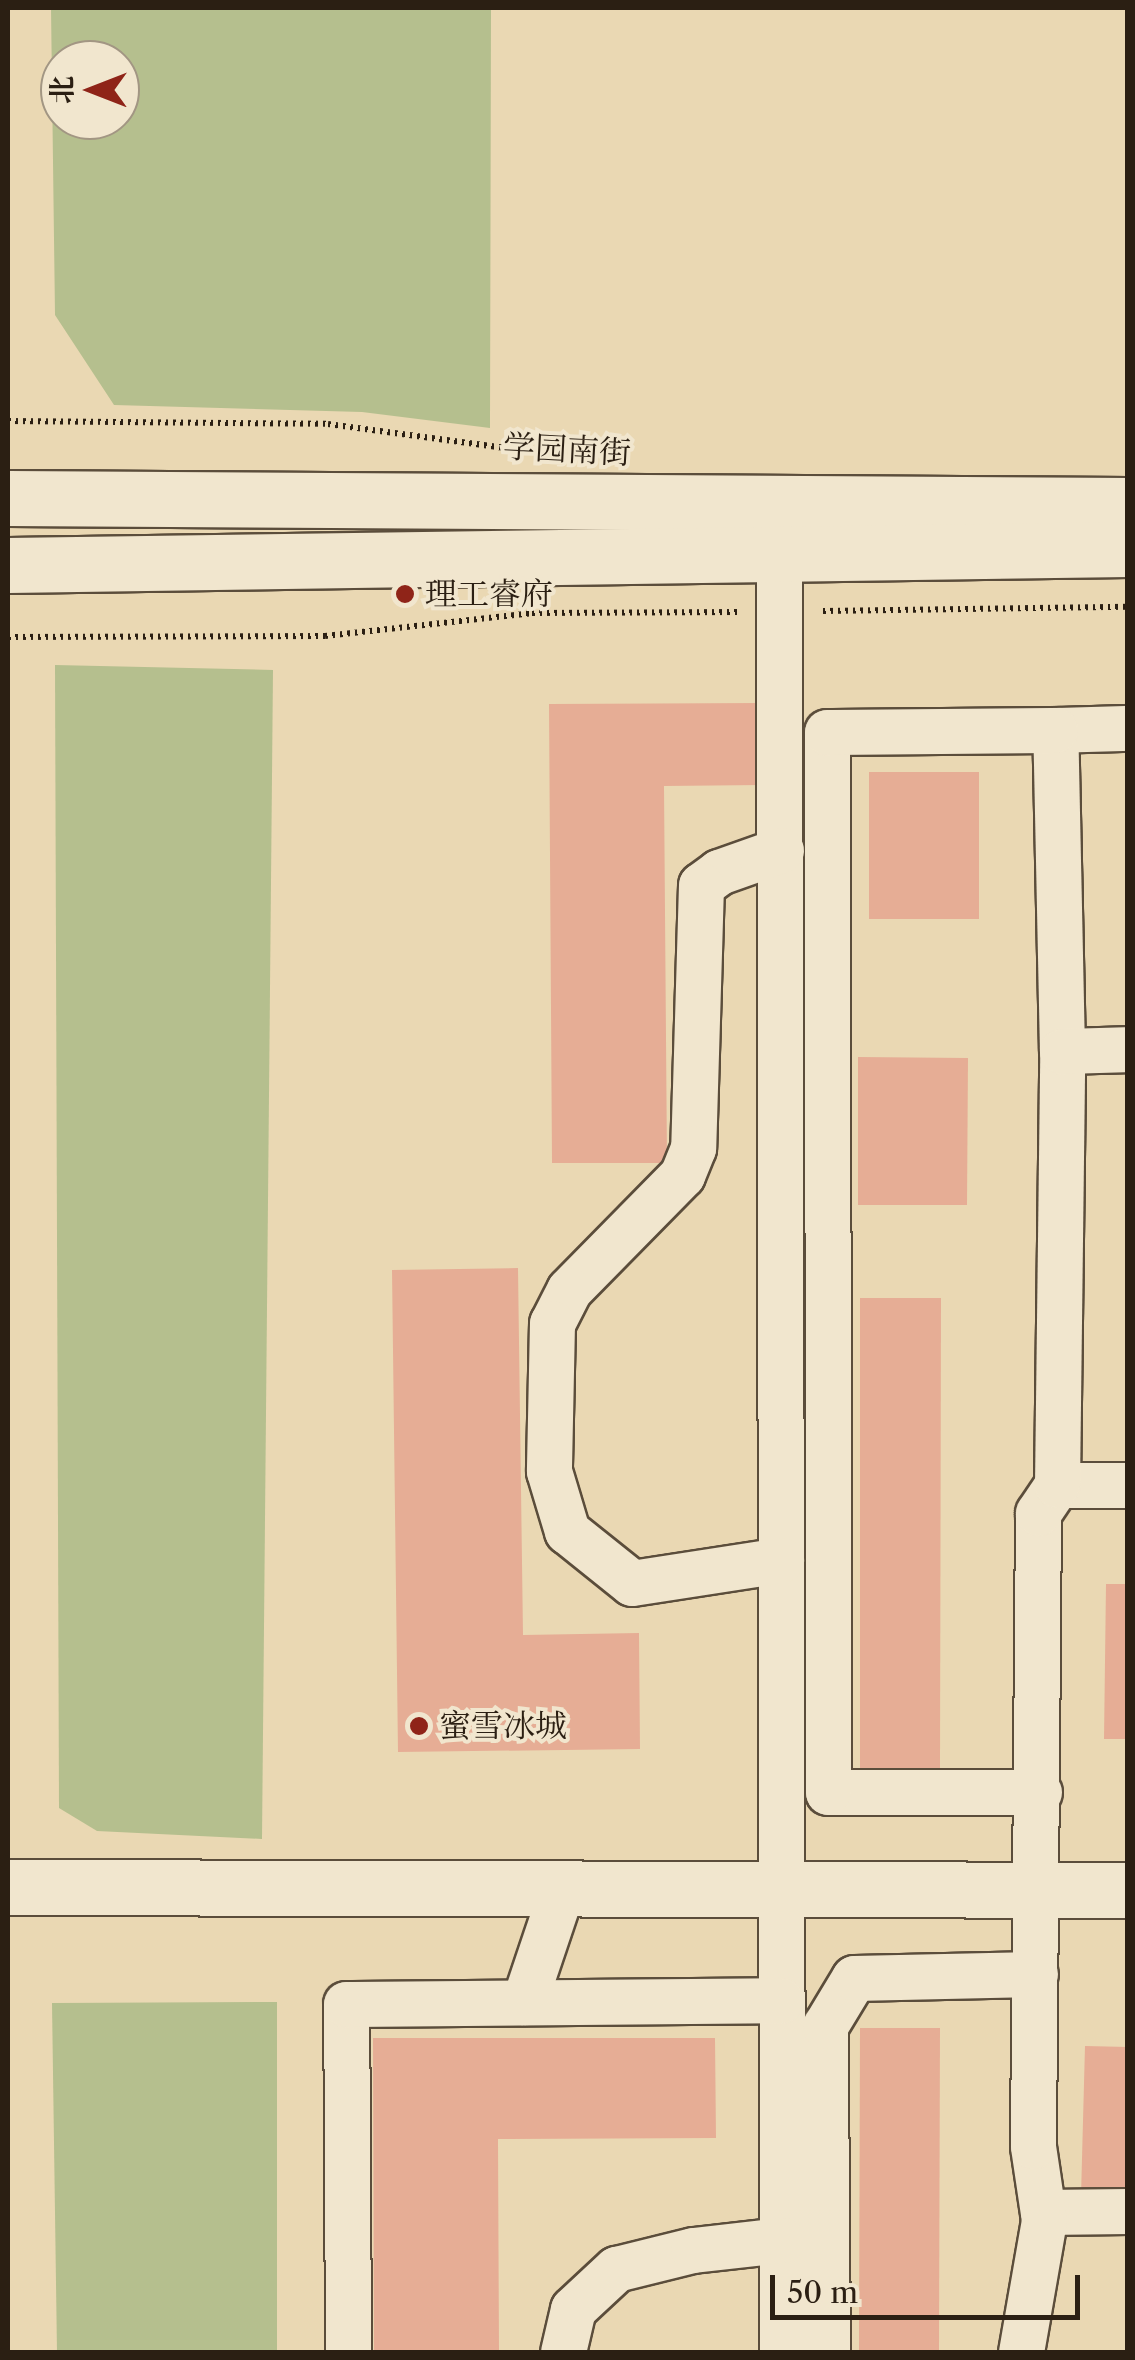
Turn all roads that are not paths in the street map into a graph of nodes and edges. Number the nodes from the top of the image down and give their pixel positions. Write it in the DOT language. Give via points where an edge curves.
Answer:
graph roads {
  1 [pos="8,498"];
  2 [pos="1128,505"];
  3 [pos="1128,549"];
  4 [pos="778,552"];
  5 [pos="8,564"];
  6 [pos="1128,728"];
  7 [pos="1055,730"];
  8 [pos="781,850"];
  9 [pos="1128,1049"];
  10 [pos="1062,1050"];
  11 [pos="1057,1485"];
  12 [pos="1128,1486"];
  13 [pos="781,1560"];
  14 [pos="1038,1792"];
  15 [pos="8,1888"];
  16 [pos="562,1889"];
  17 [pos="781,1890"];
  18 [pos="1036,1890"];
  19 [pos="1128,1890"];
  20 [pos="1035,1974"];
  21 [pos="781,2000"];
  22 [pos="524,2002"];
  23 [pos="1128,2211"];
  24 [pos="1044,2212"];
  25 [pos="782,2240"];
  26 [pos="348,2352"];
  27 [pos="564,2352"];
  28 [pos="782,2352"];
  29 [pos="827,2352"];
  30 [pos="1021,2352"];
  1 -- 2 [label="street, 学园南街"];
  3 -- 4 [label="street"];
  4 -- 5 [label="street"];
  4 -- 8 [label="street"];
  6 -- 7 [label="street"];
  7 -- 10 [label="street"];
  7 -- 14 [label="street" via="827,732 828,1792"];
  8 -- 13 [label="street"];
  8 -- 13 [label="street" via="701,885 693,1148 682,1176 569,1290 552,1322 550,1472 566,1532 632,1583"];
  9 -- 10 [label="street"];
  10 -- 11 [label="street"];
  11 -- 12 [label="street"];
  11 -- 14 [label="street" via="1038,1513"];
  13 -- 17 [label="street"];
  14 -- 18 [label="street"];
  15 -- 16 [label="street"];
  16 -- 17 [label="street"];
  16 -- 22 [label="street"];
  17 -- 18 [label="street"];
  17 -- 21 [label="street"];
  18 -- 19 [label="street"];
  18 -- 20 [label="street"];
  20 -- 24 [label="street" via="1033,2146"];
  20 -- 29 [label="street" via="854,1978 825,2026"];
  21 -- 22 [label="street"];
  21 -- 25 [label="street"];
  22 -- 26 [label="street" via="346,2004"];
  23 -- 24 [label="street"];
  24 -- 30 [label="street"];
  25 -- 27 [label="street" via="692,2250 616,2269 573,2309"];
  25 -- 28 [label="street"];
}
